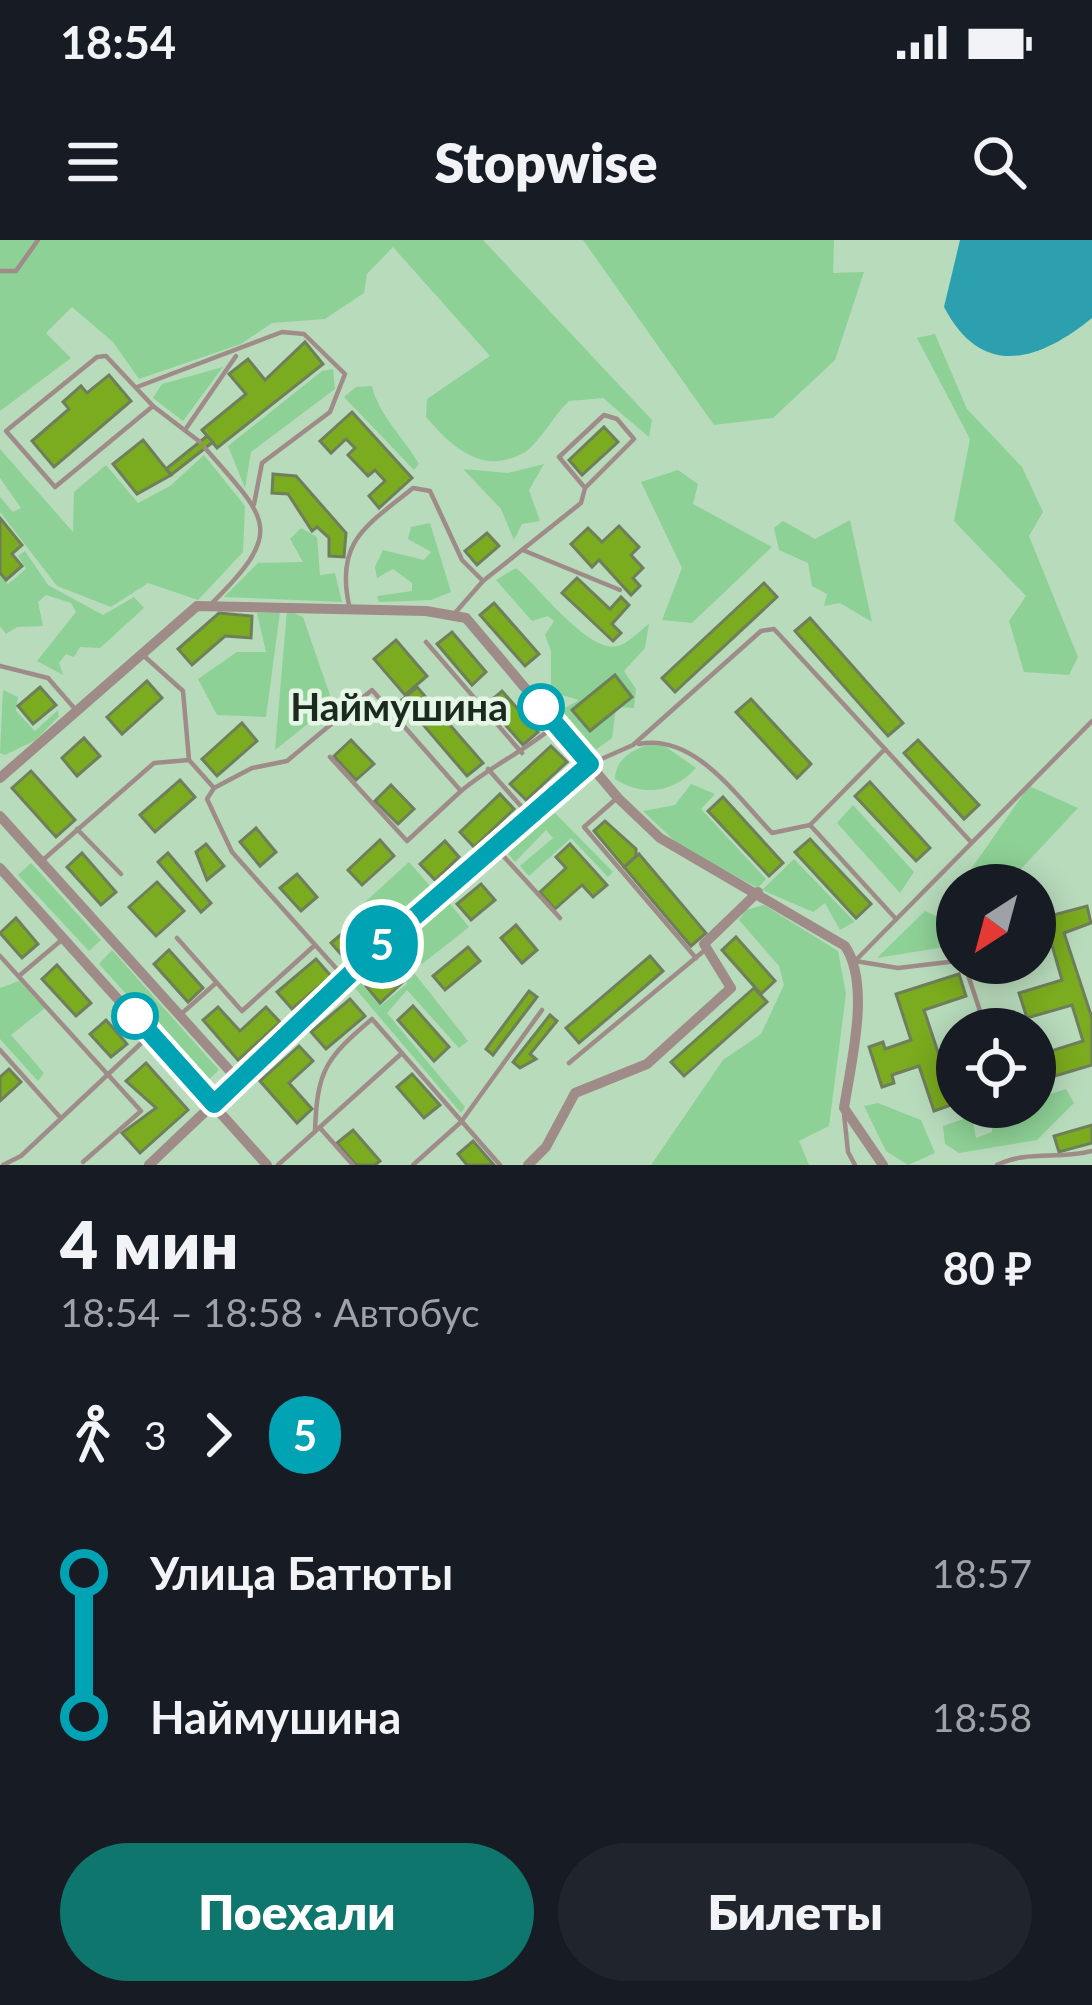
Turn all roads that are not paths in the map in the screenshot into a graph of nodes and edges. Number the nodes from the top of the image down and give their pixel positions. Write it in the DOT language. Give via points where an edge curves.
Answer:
graph roads {
  1 [pos="38,240"];
  2 [pos="0,271"];
  3 [pos="239,352"];
  4 [pos="137,387"];
  5 [pos="153,406"];
  6 [pos="3,428"];
  7 [pos="185,430"];
  8 [pos="585,488"];
  9 [pos="254,504"];
  10 [pos="525,551"];
  11 [pos="483,581"];
  12 [pos="620,590"];
  13 [pos="212,603"];
  14 [pos="349,608"];
  15 [pos="460,616"];
  16 [pos="426,642"];
  17 [pos="140,652"];
  18 [pos="0,666"];
  19 [pos="76,710"];
  20 [pos="1092,721"];
  21 [pos="556,724"];
  22 [pos="633,746"];
  23 [pos="885,749"];
  24 [pos="522,753"];
  25 [pos="330,758"];
  26 [pos="189,760"];
  27 [pos="590,764"];
  28 [pos="488,769"];
  29 [pos="0,778"];
  30 [pos="214,788"];
  31 [pos="461,791"];
  32 [pos="618,798"];
  33 [pos="529,815"];
  34 [pos="0,816"];
  35 [pos="810,825"];
  36 [pos="77,829"];
  37 [pos="971,842"];
  38 [pos="493,846"];
  39 [pos="41,862"];
  40 [pos="0,868"];
  41 [pos="121,874"];
  42 [pos="758,892"];
  43 [pos="560,918"];
  44 [pos="896,919"];
  45 [pos="64,938"];
  46 [pos="176,938"];
  47 [pos="315,945"];
  48 [pos="701,954"];
  49 [pos="0,956"];
  50 [pos="855,961"];
  51 [pos="936,964"];
  52 [pos="19,976"];
  53 [pos="345,979"];
  54 [pos="216,983"];
  55 [pos="542,1010"];
  56 [pos="179,1016"];
  57 [pos="151,1034"];
  58 [pos="0,1050"];
  59 [pos="402,1053"];
  60 [pos="569,1063"];
  61 [pos="107,1074"];
  62 [pos="239,1081"];
  63 [pos="214,1104"];
  64 [pos="844,1108"];
  65 [pos="59,1116"];
  66 [pos="461,1122"];
  67 [pos="318,1129"];
  68 [pos="1092,1151"];
  69 [pos="83,1162"];
  70 [pos="3,1165"];
  71 [pos="149,1165"];
  72 [pos="267,1165"];
  73 [pos="278,1165"];
  74 [pos="353,1165"];
  75 [pos="412,1165"];
  76 [pos="500,1165"];
  77 [pos="528,1165"];
  78 [pos="855,1165"];
  79 [pos="883,1165"];
  80 [pos="997,1165"];
  1 -- 2 [label="lane" via="16,271"];
  3 -- 4 [label="lane"];
  3 -- 7 [label="lane"];
  3 -- 9 [label="lane" via="282,332 304,334 346,374 330,412 262,463"];
  4 -- 5 [label="lane"];
  4 -- 6 [label="lane" via="117,362 97,357"];
  5 -- 6 [label="lane" via="55,488"];
  5 -- 7 [label="lane"];
  7 -- 9 [label="lane"];
  8 -- 8 [label="lane" via="634,439 617,419 604,415 559,457"];
  8 -- 10 [label="lane" via="581,503"];
  9 -- 13 [label="lane" via="260,533 253,562"];
  10 -- 11 [label="lane"];
  10 -- 12 [label="lane"];
  11 -- 14 [label="lane" via="462,560 430,491 413,488 355,536 342,573"];
  11 -- 15 [label="lane"];
  13 -- 14 [label="street"];
  13 -- 17 [label="street" via="184,613"];
  14 -- 15 [label="street"];
  15 -- 21 [label="street"];
  16 -- 24 [label="lane"];
  17 -- 19 [label="street"];
  17 -- 26 [label="lane" via="183,691"];
  18 -- 19 [label="lane" via="48,678"];
  19 -- 29 [label="street"];
  20 -- 37 [label="lane"];
  21 -- 24 [label="lane"];
  21 -- 27 [label="street"];
  22 -- 23 [label="lane" via="761,631 775,629"];
  22 -- 27 [label="lane"];
  22 -- 35 [label="lane" via="659,740 685,749 772,833"];
  23 -- 35 [label="lane"];
  23 -- 37 [label="lane"];
  24 -- 28 [label="lane"];
  25 -- 31 [label="lane" via="407,841"];
  26 -- 30 [label="lane"];
  26 -- 36 [label="lane" via="154,764"];
  27 -- 32 [label="street"];
  27 -- 33 [label="street"];
  28 -- 31 [label="lane"];
  28 -- 33 [label="lane"];
  30 -- 31 [label="lane" via="287,761 372,690"];
  30 -- 47 [label="lane" via="207,799 232,852"];
  32 -- 42 [label="street" via="660,838"];
  32 -- 48 [label="lane" via="584,827"];
  33 -- 38 [label="street"];
  34 -- 39 [label="street"];
  35 -- 44 [label="lane"];
  36 -- 39 [label="lane"];
  36 -- 41 [label="lane"];
  37 -- 44 [label="lane"];
  38 -- 43 [label="lane"];
  38 -- 53 [label="street"];
  39 -- 56 [label="street"];
  40 -- 45 [label="street"];
  42 -- 48 [label="street" via="716,927"];
  42 -- 50 [label="street" via="830,934"];
  44 -- 50 [label="lane"];
  45 -- 52 [label="lane"];
  45 -- 57 [label="street"];
  46 -- 54 [label="lane"];
  47 -- 53 [label="lane"];
  47 -- 54 [label="lane" via="242,1011"];
  48 -- 60 [label="lane"];
  48 -- 77 [label="street" via="731,988 647,1064 575,1093"];
  49 -- 52 [label="lane"];
  50 -- 51 [label="lane"];
  50 -- 64 [label="street"];
  52 -- 61 [label="lane"];
  53 -- 62 [label="street"];
  54 -- 56 [label="lane"];
  55 -- 66 [label="lane"];
  56 -- 62 [label="street"];
  57 -- 61 [label="lane"];
  57 -- 63 [label="street"];
  58 -- 65 [label="lane"];
  59 -- 66 [label="lane"];
  59 -- 67 [label="lane"];
  59 -- 67 [label="lane" via="372,1019 333,1052 316,1083"];
  61 -- 65 [label="lane"];
  61 -- 69 [label="lane" via="141,1111"];
  62 -- 63 [label="street"];
  63 -- 71 [label="street"];
  63 -- 72 [label="street"];
  64 -- 78 [label="lane"];
  64 -- 79 [label="street"];
  65 -- 70 [label="lane"];
  66 -- 75 [label="lane"];
  66 -- 76 [label="lane"];
  67 -- 73 [label="lane"];
  67 -- 74 [label="lane"];
  68 -- 80 [label="lane" via="1065,1159 1017,1155"];
}
